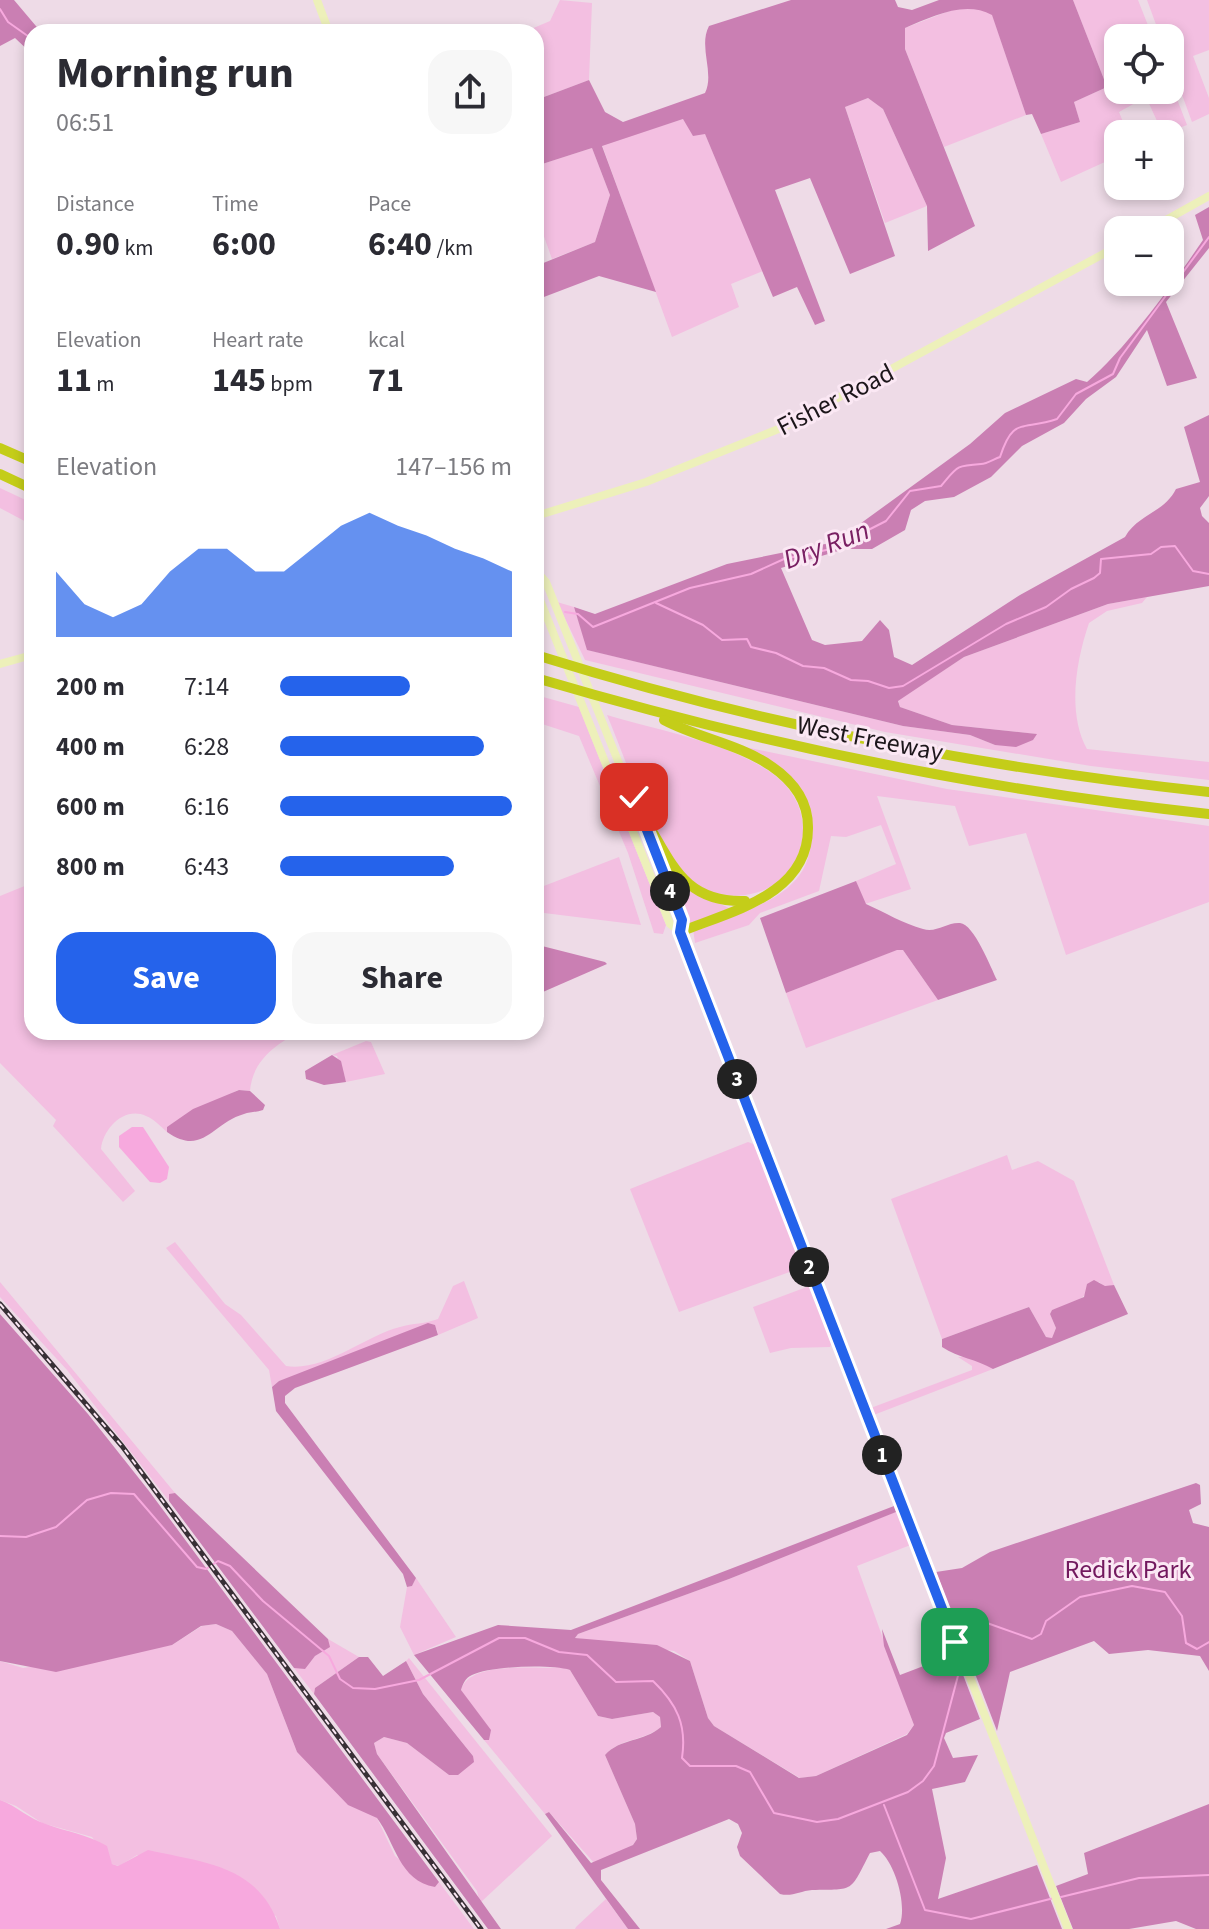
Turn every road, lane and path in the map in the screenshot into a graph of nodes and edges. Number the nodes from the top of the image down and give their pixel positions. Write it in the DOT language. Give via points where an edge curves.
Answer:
graph roads {
  1 [pos="317,0"];
  2 [pos="326,24"];
  3 [pos="1209,196"];
  4 [pos="1173,216"];
  5 [pos="1104,254"];
  6 [pos="0,447"];
  7 [pos="24,458"];
  8 [pos="0,474"];
  9 [pos="24,485"];
  10 [pos="544,514"];
  11 [pos="544,580"];
  12 [pos="544,610"];
  13 [pos="24,657"];
  14 [pos="544,657"];
  15 [pos="0,664"];
  16 [pos="544,680"];
  17 [pos="641,709"];
  18 [pos="1209,792"];
  19 [pos="640,812"];
  20 [pos="1209,814"];
  21 [pos="759,899"];
  22 [pos="680,932"];
  23 [pos="1068,1929"];
  1 -- 2 [label="main road"];
  3 -- 4 [label="main road"];
  5 -- 10 [label="main road, Fisher Road" via="786,426 646,482"];
  6 -- 7 [label="highway"];
  8 -- 9 [label="highway"];
  11 -- 19 [label="main road"];
  12 -- 22 [label="main road" via="670,924"];
  13 -- 15 [label="main road"];
  14 -- 18 [label="highway, West Freeway" via="796,724 907,747"];
  16 -- 17 [label="highway, West Freeway"];
  17 -- 20 [label="highway, West Freeway" via="991,785"];
  17 -- 21 [label="highway" via="756,757 796,789 808,817 803,858 788,880"];
  19 -- 21 [label="highway" via="667,860 693,888 726,901"];
  19 -- 22 [label="main road" via="682,920"];
  21 -- 22 [label="highway"];
  22 -- 23 [label="main road"];
}
